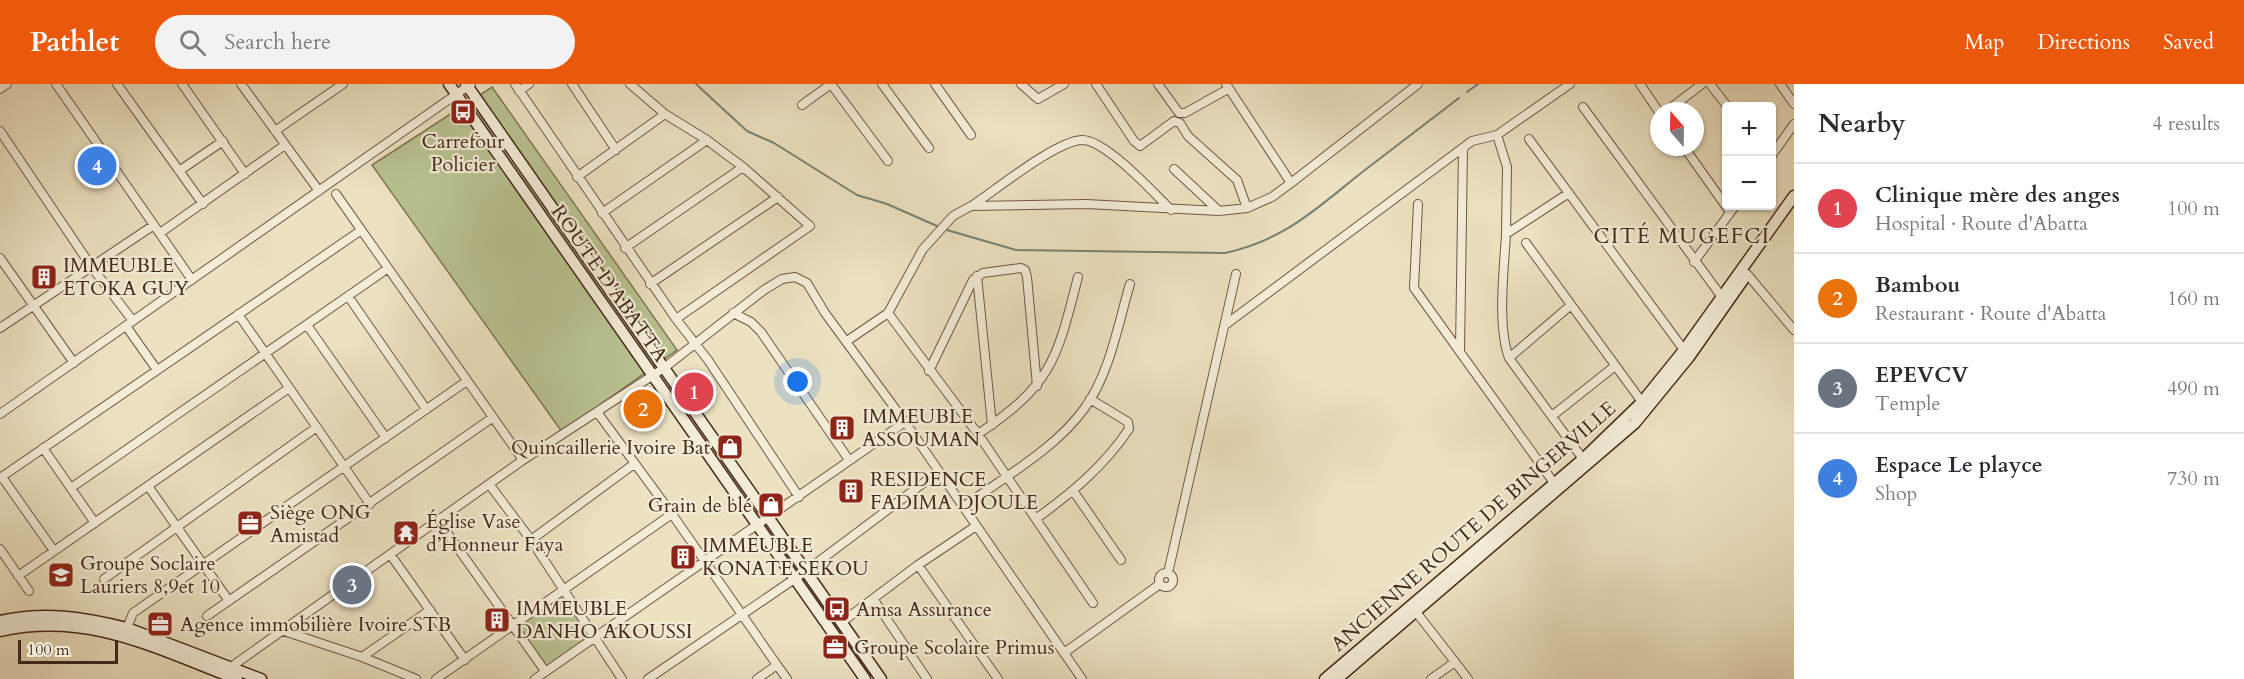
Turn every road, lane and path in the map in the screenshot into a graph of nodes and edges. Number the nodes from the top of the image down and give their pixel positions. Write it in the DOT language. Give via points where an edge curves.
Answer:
graph roads {
  1 [pos="7,84"];
  2 [pos="56,84"];
  3 [pos="117,84"];
  4 [pos="182,84"];
  5 [pos="241,84"];
  6 [pos="343,84"];
  7 [pos="449,84"];
  8 [pos="529,84"];
  9 [pos="572,84"];
  10 [pos="630,84"];
  11 [pos="882,84"];
  12 [pos="935,84"];
  13 [pos="1021,84"];
  14 [pos="1064,84"];
  15 [pos="1096,84"];
  16 [pos="1158,84"];
  17 [pos="1418,84"];
  18 [pos="1570,84"];
  19 [pos="1640,84"];
  20 [pos="1702,84"];
  21 [pos="1710,84"];
  22 [pos="1780,84"];
  23 [pos="468,85"];
  24 [pos="835,85"];
  25 [pos="517,87"];
  26 [pos="1227,87"];
  27 [pos="0,89"];
  28 [pos="456,94"];
  29 [pos="1652,102"];
  30 [pos="1678,102"];
  31 [pos="1724,102"];
  32 [pos="1794,104"];
  33 [pos="802,105"];
  34 [pos="1583,107"];
  35 [pos="665,114"];
  36 [pos="1794,124"];
  37 [pos="0,131"];
  38 [pos="275,131"];
  39 [pos="971,135"];
  40 [pos="1497,135"];
  41 [pos="1529,139"];
  42 [pos="707,140"];
  43 [pos="223,141"];
  44 [pos="285,145"];
  45 [pos="929,148"];
  46 [pos="1462,148"];
  47 [pos="1776,149"];
  48 [pos="616,150"];
  49 [pos="1691,156"];
  50 [pos="888,161"];
  51 [pos="743,167"];
  52 [pos="1174,169"];
  53 [pos="179,171"];
  54 [pos="245,174"];
  55 [pos="578,177"];
  56 [pos="1291,183"];
  57 [pos="319,191"];
  58 [pos="1569,193"];
  59 [pos="336,194"];
  60 [pos="1722,195"];
  61 [pos="1794,196"];
  62 [pos="778,197"];
  63 [pos="203,204"];
  64 [pos="1418,204"];
  65 [pos="971,206"];
  66 [pos="1794,207"];
  67 [pos="1247,208"];
  68 [pos="1172,210"];
  69 [pos="1732,210"];
  70 [pos="1219,211"];
  71 [pos="602,213"];
  72 [pos="154,225"];
  73 [pos="360,231"];
  74 [pos="160,233"];
  75 [pos="1506,234"];
  76 [pos="1526,243"];
  77 [pos="625,248"];
  78 [pos="0,258"];
  79 [pos="1694,262"];
  80 [pos="91,266"];
  81 [pos="387,269"];
  82 [pos="1236,274"];
  83 [pos="1747,274"];
  84 [pos="977,276"];
  85 [pos="1078,277"];
  86 [pos="192,280"];
  87 [pos="650,284"];
  88 [pos="1130,284"];
  89 [pos="348,296"];
  90 [pos="1724,300"];
  91 [pos="33,305"];
  92 [pos="1571,305"];
  93 [pos="733,313"];
  94 [pos="888,313"];
  95 [pos="238,314"];
  96 [pos="676,319"];
  97 [pos="129,324"];
  98 [pos="306,325"];
  99 [pos="1225,326"];
  100 [pos="0,328"];
  101 [pos="1794,330"];
  102 [pos="847,341"];
  103 [pos="696,345"];
  104 [pos="1684,350"];
  105 [pos="1460,351"];
  106 [pos="265,353"];
  107 [pos="1509,358"];
  108 [pos="74,363"];
  109 [pos="1615,366"];
  110 [pos="664,368"];
  111 [pos="157,370"];
  112 [pos="929,371"];
  113 [pos="652,376"];
  114 [pos="467,381"];
  115 [pos="1037,386"];
  116 [pos="290,388"];
  117 [pos="1090,399"];
  118 [pos="1642,402"];
  119 [pos="426,409"];
  120 [pos="597,412"];
  121 [pos="0,414"];
  122 [pos="1552,416"];
  123 [pos="492,418"];
  124 [pos="905,422"];
  125 [pos="992,425"];
  126 [pos="317,428"];
  127 [pos="978,434"];
  128 [pos="386,438"];
  129 [pos="43,448"];
  130 [pos="1583,459"];
  131 [pos="523,460"];
  132 [pos="849,460"];
  133 [pos="634,464"];
  134 [pos="345,467"];
  135 [pos="938,472"];
  136 [pos="1006,476"];
  137 [pos="1,478"];
  138 [pos="1554,483"];
  139 [pos="489,484"];
  140 [pos="148,486"];
  141 [pos="71,489"];
  142 [pos="1074,492"];
  143 [pos="799,497"];
  144 [pos="370,504"];
  145 [pos="963,507"];
  146 [pos="672,514"];
  147 [pos="1037,518"];
  148 [pos="769,519"];
  149 [pos="438,520"];
  150 [pos="95,523"];
  151 [pos="758,526"];
  152 [pos="976,526"];
  153 [pos="178,528"];
  154 [pos="531,540"];
  155 [pos="0,549"];
  156 [pos="54,551"];
  157 [pos="390,554"];
  158 [pos="1121,560"];
  159 [pos="706,562"];
  160 [pos="203,564"];
  161 [pos="918,566"];
  162 [pos="806,571"];
  163 [pos="1168,573"];
  164 [pos="18,576"];
  165 [pos="104,579"];
  166 [pos="794,580"];
  167 [pos="1160,584"];
  168 [pos="563,589"];
  169 [pos="29,591"];
  170 [pos="874,600"];
  171 [pos="229,601"];
  172 [pos="1093,603"];
  173 [pos="430,610"];
  174 [pos="1416,612"];
  175 [pos="741,614"];
  176 [pos="207,616"];
  177 [pos="0,621"];
  178 [pos="842,622"];
  179 [pos="512,625"];
  180 [pos="127,627"];
  181 [pos="0,631"];
  182 [pos="284,631"];
  183 [pos="595,639"];
  184 [pos="1064,653"];
  185 [pos="362,657"];
  186 [pos="465,660"];
  187 [pos="1455,662"];
  188 [pos="777,665"];
  189 [pos="545,671"];
  190 [pos="232,674"];
  191 [pos="1078,678"];
  192 [pos="261,679"];
  193 [pos="416,679"];
  194 [pos="436,679"];
  195 [pos="535,679"];
  196 [pos="622,679"];
  197 [pos="648,679"];
  198 [pos="758,679"];
  199 [pos="787,679"];
  200 [pos="864,679"];
  201 [pos="881,679"];
  202 [pos="927,679"];
  203 [pos="998,679"];
  204 [pos="1324,679"];
  205 [pos="1337,679"];
  206 [pos="1431,679"];
  207 [pos="1468,679"];
  1 -- 27 [label="street"];
  2 -- 72 [label="street"];
  3 -- 53 [label="street"];
  4 -- 43 [label="street"];
  5 -- 38 [label="street"];
  6 -- 38 [label="street"];
  7 -- 28 [label="street, ROUTE D'ABATTA"];
  8 -- 25 [label="street"];
  9 -- 48 [label="street"];
  10 -- 35 [label="street"];
  11 -- 45 [label="street"];
  12 -- 39 [label="street"];
  13 -- 14 [label="street" via="1038,99"];
  15 -- 67 [label="street" via="1140,146 1174,121 1180,123 1188,136 1237,180"];
  16 -- 26 [label="street" via="1179,113"];
  17 -- 56 [label="street"];
  18 -- 40 [label="street"];
  19 -- 29 [label="street"];
  20 -- 30 [label="street"];
  21 -- 31 [label="street"];
  22 -- 32 [label="street"];
  23 -- 28 [label="street"];
  23 -- 110 [label="street, ROUTE D'ABATTA"];
  24 -- 33 [label="street"];
  24 -- 50 [label="street"];
  25 -- 55 [label="street"];
  26 -- 56 [label="street"];
  28 -- 57 [label="street"];
  28 -- 113 [label="street, ROUTE D'ABATTA"];
  34 -- 79 [label="street"];
  35 -- 42 [label="street"];
  35 -- 48 [label="street"];
  36 -- 47 [label="street"];
  37 -- 80 [label="street"];
  38 -- 44 [label="street"];
  40 -- 46 [label="street" via="1472,141"];
  40 -- 75 [label="street" via="1507,167"];
  41 -- 58 [label="street"];
  42 -- 51 [label="street"];
  42 -- 71 [label="street"];
  43 -- 53 [label="street"];
  43 -- 54 [label="street"];
  44 -- 54 [label="street"];
  44 -- 57 [label="street"];
  46 -- 99 [label="street"];
  46 -- 105 [label="street"];
  48 -- 55 [label="street"];
  49 -- 60 [label="street"];
  51 -- 62 [label="street"];
  51 -- 77 [label="street"];
  52 -- 70 [label="street"];
  53 -- 63 [label="street"];
  54 -- 63 [label="street"];
  55 -- 71 [label="street"];
  56 -- 67 [label="street"];
  57 -- 86 [label="street"];
  58 -- 75 [label="street"];
  58 -- 104 [label="street"];
  59 -- 73 [label="street"];
  61 -- 90 [label="street, ANCIENNE ROUTE DE BINGERVILLE"];
  62 -- 87 [label="street"];
  62 -- 96 [label="street" via="809,222 809,228"];
  63 -- 74 [label="street"];
  64 -- 105 [label="street" via="1414,288"];
  65 -- 68 [label="street" via="1086,204"];
  65 -- 68 [label="street" via="1065,144 1084,140 1103,148"];
  65 -- 94 [label="street" via="953,216 923,249"];
  66 -- 83 [label="street, ANCIENNE ROUTE DE BINGERVILLE"];
  67 -- 70 [label="street"];
  68 -- 70 [label="street"];
  69 -- 79 [label="street"];
  71 -- 77 [label="street"];
  72 -- 74 [label="street"];
  72 -- 80 [label="street"];
  73 -- 81 [label="street"];
  73 -- 95 [label="street"];
  74 -- 86 [label="street"];
  75 -- 107 [label="street" via="1503,284 1505,346"];
  76 -- 92 [label="street"];
  77 -- 87 [label="street"];
  78 -- 91 [label="street"];
  79 -- 90 [label="street"];
  80 -- 91 [label="street"];
  80 -- 97 [label="street"];
  81 -- 89 [label="street"];
  81 -- 114 [label="street"];
  82 -- 99 [label="street"];
  83 -- 90 [label="street, ANCIENNE ROUTE DE BINGERVILLE"];
  83 -- 101 [label="street"];
  84 -- 112 [label="street"];
  84 -- 115 [label="street" via="1025,270"];
  84 -- 125 [label="street"];
  85 -- 115 [label="street" via="1060,346"];
  86 -- 97 [label="street"];
  87 -- 96 [label="street"];
  88 -- 117 [label="street" via="1109,357"];
  89 -- 98 [label="street"];
  89 -- 119 [label="street"];
  90 -- 104 [label="street, ANCIENNE ROUTE DE BINGERVILLE"];
  90 -- 174 [label="street, ANCIENNE ROUTE DE BINGERVILLE" via="1689,357 1635,423"];
  91 -- 100 [label="street"];
  91 -- 108 [label="street"];
  92 -- 107 [label="street"];
  92 -- 109 [label="street"];
  93 -- 102 [label="street" via="773,285 795,277 807,283"];
  93 -- 103 [label="street"];
  93 -- 132 [label="street" via="761,332"];
  94 -- 102 [label="street"];
  94 -- 112 [label="street"];
  95 -- 106 [label="street"];
  95 -- 111 [label="street"];
  96 -- 103 [label="street"];
  97 -- 108 [label="street"];
  97 -- 111 [label="street"];
  98 -- 106 [label="street"];
  98 -- 128 [label="street"];
  99 -- 163 [label="street"];
  102 -- 124 [label="street"];
  103 -- 110 [label="street"];
  103 -- 143 [label="street"];
  104 -- 118 [label="street, ANCIENNE ROUTE DE BINGERVILLE"];
  105 -- 138 [label="street"];
  106 -- 116 [label="street"];
  106 -- 141 [label="street"];
  107 -- 122 [label="street"];
  108 -- 121 [label="street"];
  109 -- 118 [label="street"];
  109 -- 122 [label="street"];
  110 -- 113 [label="street"];
  110 -- 148 [label="street, ROUTE D'ABATTA"];
  111 -- 129 [label="street"];
  112 -- 127 [label="street"];
  113 -- 120 [label="street"];
  113 -- 151 [label="street, ROUTE D'ABATTA"];
  114 -- 119 [label="street"];
  114 -- 123 [label="street"];
  115 -- 125 [label="street"];
  116 -- 126 [label="street"];
  116 -- 140 [label="street"];
  117 -- 136 [label="street" via="1061,435"];
  117 -- 142 [label="street" via="1128,422 1130,429 1114,452"];
  118 -- 130 [label="street, ANCIENNE ROUTE DE BINGERVILLE"];
  119 -- 128 [label="street"];
  120 -- 131 [label="street"];
  120 -- 133 [label="street"];
  122 -- 130 [label="street"];
  123 -- 131 [label="street"];
  123 -- 144 [label="street"];
  124 -- 132 [label="street"];
  124 -- 135 [label="street"];
  125 -- 127 [label="street"];
  126 -- 134 [label="street"];
  126 -- 153 [label="street"];
  127 -- 136 [label="street"];
  128 -- 134 [label="street"];
  129 -- 137 [label="street"];
  129 -- 141 [label="street"];
  130 -- 138 [label="street, ANCIENNE ROUTE DE BINGERVILLE"];
  131 -- 139 [label="street"];
  132 -- 143 [label="street"];
  133 -- 146 [label="street"];
  133 -- 154 [label="street"];
  134 -- 144 [label="street"];
  134 -- 160 [label="street"];
  135 -- 145 [label="street"];
  135 -- 162 [label="street"];
  136 -- 145 [label="street"];
  136 -- 147 [label="street"];
  137 -- 156 [label="street"];
  138 -- 204 [label="street, ANCIENNE ROUTE DE BINGERVILLE"];
  139 -- 149 [label="street"];
  139 -- 154 [label="street"];
  140 -- 150 [label="street"];
  140 -- 153 [label="street"];
  141 -- 150 [label="street"];
  142 -- 147 [label="street"];
  142 -- 158 [label="street"];
  143 -- 148 [label="street"];
  144 -- 171 [label="street"];
  145 -- 152 [label="street"];
  146 -- 159 [label="street"];
  146 -- 168 [label="street"];
  147 -- 172 [label="street"];
  148 -- 151 [label="street"];
  148 -- 162 [label="street, ROUTE D'ABATTA"];
  149 -- 157 [label="street"];
  149 -- 179 [label="street"];
  150 -- 156 [label="street"];
  151 -- 159 [label="street"];
  151 -- 166 [label="street, ROUTE D'ABATTA"];
  152 -- 161 [label="street"];
  152 -- 184 [label="street"];
  153 -- 160 [label="street"];
  153 -- 165 [label="street"];
  154 -- 168 [label="street"];
  155 -- 164 [label="street"];
  156 -- 164 [label="street"];
  157 -- 173 [label="street"];
  157 -- 182 [label="street"];
  159 -- 175 [label="street"];
  159 -- 183 [label="street"];
  160 -- 171 [label="street"];
  160 -- 180 [label="street" via="130,615"];
  161 -- 170 [label="street"];
  161 -- 203 [label="street"];
  162 -- 166 [label="street"];
  162 -- 178 [label="street, ROUTE D'ABATTA"];
  163 -- 167 [label="street" via="1161,575"];
  163 -- 167 [label="street" via="1173,577 1172,584 1166,588"];
  164 -- 169 [label="street"];
  166 -- 175 [label="street"];
  166 -- 200 [label="street, ROUTE D'ABATTA"];
  167 -- 184 [label="street"];
  168 -- 179 [label="street"];
  168 -- 183 [label="street"];
  170 -- 178 [label="street"];
  170 -- 202 [label="street"];
  171 -- 176 [label="street"];
  173 -- 185 [label="street"];
  173 -- 186 [label="street"];
  174 -- 187 [label="street"];
  174 -- 205 [label="street, ANCIENNE ROUTE DE BINGERVILLE"];
  175 -- 188 [label="street"];
  175 -- 197 [label="street"];
  177 -- 180 [label="street" via="49,614"];
  178 -- 201 [label="street, ROUTE D'ABATTA"];
  179 -- 186 [label="street"];
  179 -- 189 [label="street"];
  180 -- 190 [label="street"];
  181 -- 190 [label="street" via="47,624 86,627"];
  182 -- 185 [label="street"];
  182 -- 190 [label="street"];
  183 -- 189 [label="street"];
  183 -- 196 [label="street"];
  184 -- 191 [label="street"];
  185 -- 193 [label="street"];
  186 -- 194 [label="street"];
  187 -- 206 [label="street"];
  187 -- 207 [label="street"];
  188 -- 198 [label="street"];
  188 -- 199 [label="street"];
  189 -- 195 [label="street"];
  190 -- 192 [label="street"];
}
